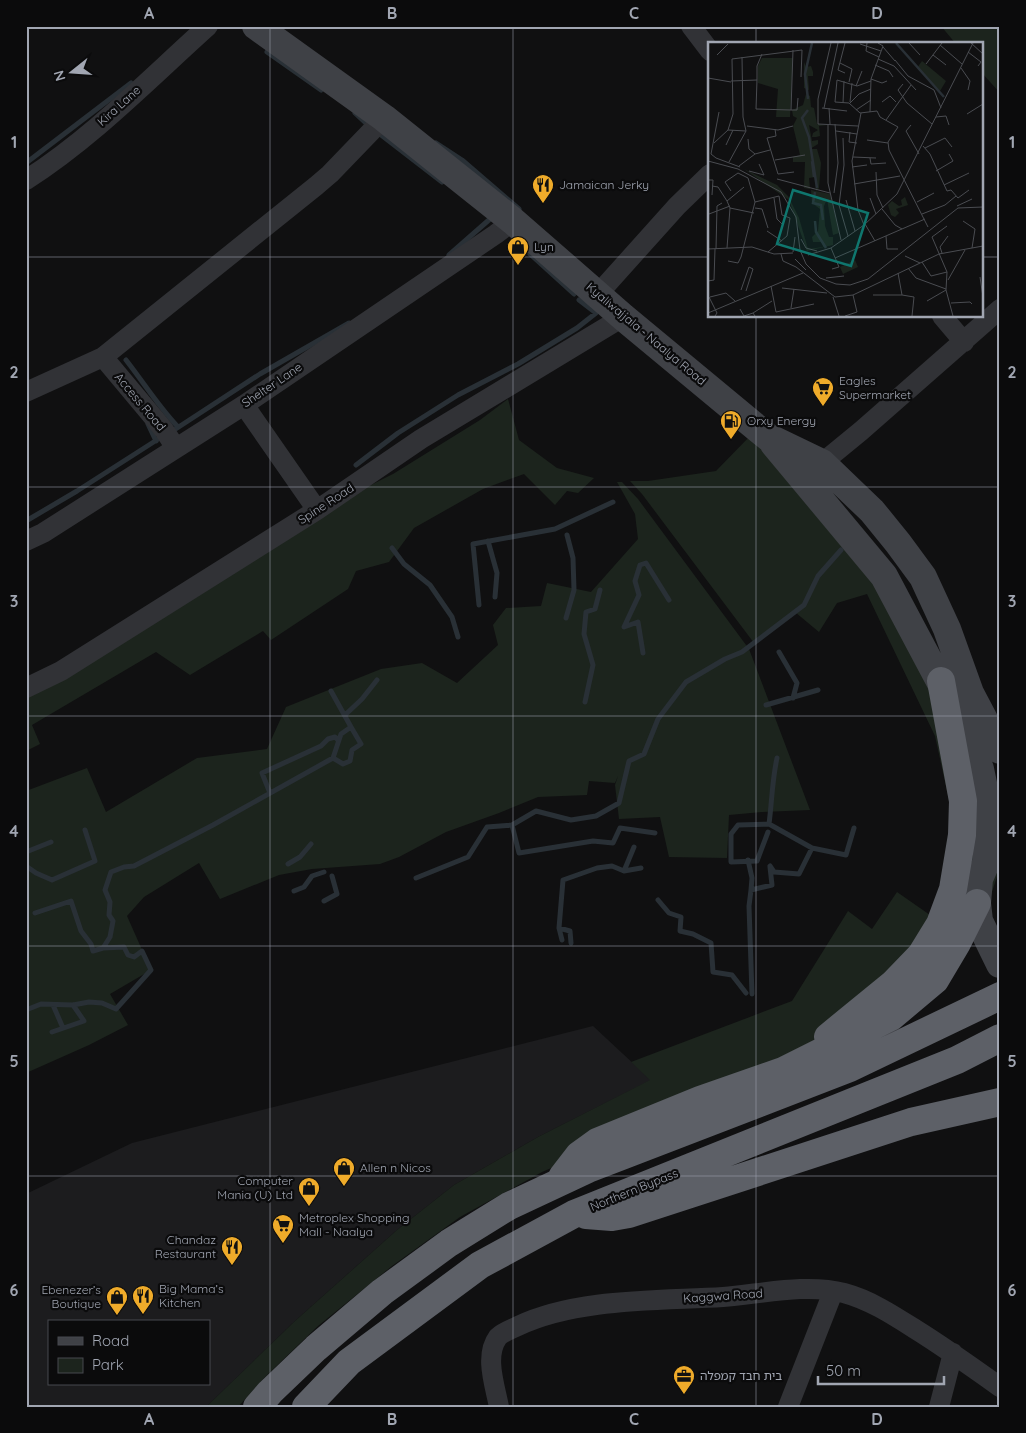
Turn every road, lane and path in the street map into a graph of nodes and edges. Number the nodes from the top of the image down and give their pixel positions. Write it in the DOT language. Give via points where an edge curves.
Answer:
graph roads {
  1 [pos="208,26"];
  2 [pos="256,26"];
  3 [pos="692,26"];
  4 [pos="708,48"];
  5 [pos="377,125"];
  6 [pos="708,176"];
  7 [pos="26,180"];
  8 [pos="505,226"];
  9 [pos="598,294"];
  10 [pos="1000,309"];
  11 [pos="623,316"];
  12 [pos="944,318"];
  13 [pos="964,342"];
  14 [pos="103,357"];
  15 [pos="26,392"];
  16 [pos="244,405"];
  17 [pos="768,437"];
  18 [pos="170,439"];
  19 [pos="822,463"];
  20 [pos="317,510"];
  21 [pos="26,541"];
  22 [pos="941,682"];
  23 [pos="26,688"];
  24 [pos="1000,750"];
  25 [pos="993,857"];
  26 [pos="977,904"];
  27 [pos="1000,964"];
  28 [pos="1000,996"];
  29 [pos="1000,1038"];
  30 [pos="783,1071"];
  31 [pos="1000,1102"];
  32 [pos="962,1110"];
  33 [pos="1000,1112"];
  34 [pos="557,1184"];
  35 [pos="574,1214"];
  36 [pos="833,1292"];
  37 [pos="953,1353"];
  38 [pos="1000,1387"];
  39 [pos="257,1407"];
  40 [pos="306,1407"];
  41 [pos="499,1407"];
  42 [pos="788,1407"];
  43 [pos="938,1407"];
  1 -- 7 [label="street, Kira Lane" via="93,130"];
  2 -- 5 [label="main road, Kyaliwajjala - Naalya Road"];
  3 -- 4 [label="street"];
  5 -- 8 [label="main road, Kyaliwajjala - Naalya Road"];
  5 -- 14 [label="street" via="316,186"];
  6 -- 9 [label="street"];
  8 -- 9 [label="main road, Kyaliwajjala - Naalya Road"];
  8 -- 16 [label="street, Shelter Lane"];
  9 -- 11 [label="main road, Kyaliwajjala - Naalya Road"];
  10 -- 13 [label="street"];
  11 -- 17 [label="main road, Kyaliwajjala - Naalya Road"];
  11 -- 20 [label="street, Spine Road" via="421,440"];
  12 -- 13 [label="street"];
  13 -- 19 [label="street"];
  14 -- 15 [label="street"];
  14 -- 18 [label="street, Access Road"];
  16 -- 18 [label="street, Shelter Lane"];
  16 -- 20 [label="street"];
  17 -- 19 [label="main road, Kyaliwajjala - Naalya Road"];
  17 -- 22 [label="main road" via="884,576"];
  18 -- 21 [label="street, Shelter Lane" via="43,533"];
  19 -- 24 [label="main road, Kyaliwajjala - Naalya Road" via="872,511 923,577 947,629 970,693"];
  20 -- 23 [label="street, Spine Road" via="61,671"];
  22 -- 25 [label="main road" via="980,769 989,812"];
  22 -- 30 [label="highway" via="963,801 962,835 953,890 940,924 921,955 894,983"];
  25 -- 26 [label="main road" via="980,879"];
  26 -- 27 [label="main road" via="979,921"];
  26 -- 30 [label="highway" via="935,980 891,1017"];
  28 -- 34 [label="highway" via="850,1068 588,1169"];
  29 -- 35 [label="highway, Northern Bypass" via="957,1060"];
  30 -- 34 [label="highway" via="700,1100 597,1142 579,1155"];
  31 -- 32 [label="highway"];
  32 -- 33 [label="highway"];
  32 -- 35 [label="highway" via="911,1122 630,1214 612,1217"];
  34 -- 39 [label="highway" via="509,1206 382,1292 316,1348"];
  35 -- 40 [label="highway, Northern Bypass" via="480,1265 349,1362"];
  36 -- 37 [label="street, Kaggwa Road" via="844,1293 892,1314"];
  36 -- 41 [label="street, Kaggwa Road" via="779,1291 627,1302 570,1309 531,1320 500,1335 492,1347 491,1362"];
  36 -- 42 [label="street"];
  37 -- 38 [label="street, Kaggwa Road"];
  37 -- 43 [label="street"];
}
